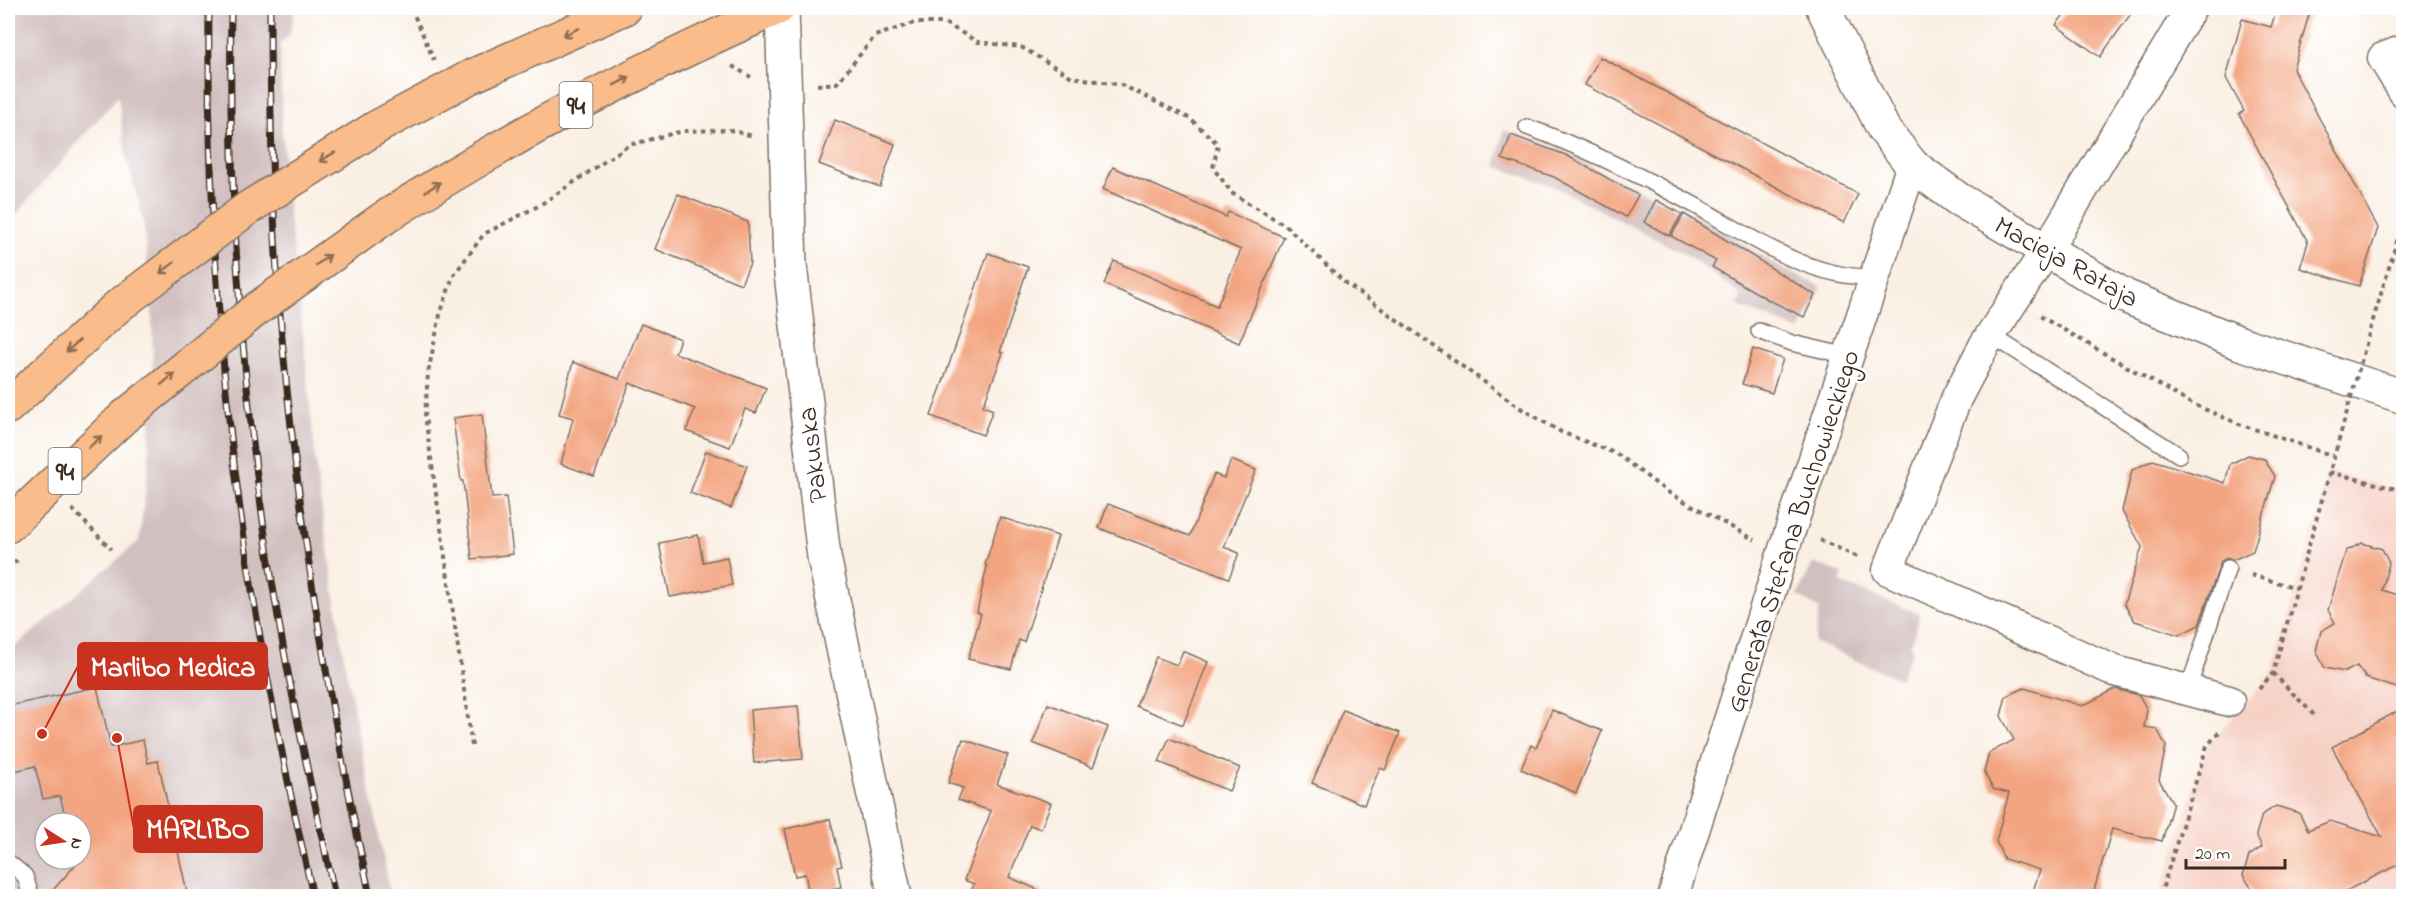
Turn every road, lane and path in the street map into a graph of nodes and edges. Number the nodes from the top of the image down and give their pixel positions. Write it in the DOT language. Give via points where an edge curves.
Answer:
graph roads {
  1 [pos="411,8"];
  2 [pos="624,8"];
  3 [pos="780,8"];
  4 [pos="1823,8"];
  5 [pos="2191,8"];
  6 [pos="2403,50"];
  7 [pos="438,68"];
  8 [pos="810,86"];
  9 [pos="2403,92"];
  10 [pos="1527,127"];
  11 [pos="786,144"];
  12 [pos="1912,165"];
  13 [pos="2403,218"];
  14 [pos="2046,252"];
  15 [pos="1875,277"];
  16 [pos="2016,297"];
  17 [pos="1759,331"];
  18 [pos="1991,335"];
  19 [pos="1848,356"];
  20 [pos="2403,397"];
  21 [pos="8,407"];
  22 [pos="2179,455"];
  23 [pos="2334,456"];
  24 [pos="2329,472"];
  25 [pos="2403,491"];
  26 [pos="71,508"];
  27 [pos="8,526"];
  28 [pos="1806,527"];
  29 [pos="1822,541"];
  30 [pos="111,549"];
  31 [pos="1782,555"];
  32 [pos="2228,568"];
  33 [pos="1888,570"];
  34 [pos="2297,588"];
  35 [pos="2273,673"];
  36 [pos="2188,690"];
  37 [pos="2240,699"];
  38 [pos="2316,717"];
  39 [pos="2222,730"];
  40 [pos="472,746"];
  41 [pos="8,862"];
  42 [pos="30,897"];
  43 [pos="895,897"];
  44 [pos="1674,897"];
  45 [pos="2160,897"];
  1 -- 7 [label="path"];
  2 -- 21 [label="main road, one-way, bridge" via="472,76 377,127 248,208 117,307"];
  3 -- 11 [label="street, Pakuska"];
  27 -- 3 [label="main road, 94, one-way, bridge" via="124,417 258,308 384,218 547,120 699,42"];
  4 -- 12 [label="street, Macieja Rataja" via="1883,128"];
  5 -- 14 [label="street"];
  6 -- 9 [label="street" via="2383,58"];
  8 -- 31 [label="path" via="837,83 874,36 914,23 945,23 978,42 1021,47 1072,77 1122,85 1189,118 1218,144 1213,168 1233,194 1285,225 1344,282 1522,409 1561,432 1617,454 1666,491"];
  10 -- 15 [label="lane" via="1651,183 1811,268 1852,278"];
  11 -- 40 [label="path" via="730,130 683,131 629,145 540,205 484,234 453,276 430,361 425,416"];
  11 -- 43 [label="street, Pakuska" via="790,265 824,557"];
  12 -- 14 [label="street, Macieja Rataja" via="1958,199"];
  12 -- 15 [label="street, Generała Stefana Buchowieckiego"];
  13 -- 23 [label="path, bridge"];
  14 -- 16 [label="street"];
  14 -- 20 [label="street, Macieja Rataja" via="2127,297 2230,339"];
  15 -- 19 [label="street, Generała Stefana Buchowieckiego"];
  16 -- 18 [label="street"];
  16 -- 23 [label="path" via="2028,309 2188,402"];
  17 -- 19 [label="lane"];
  18 -- 22 [label="lane"];
  18 -- 33 [label="street" via="1957,397"];
  19 -- 28 [label="street, Generała Stefana Buchowieckiego"];
  23 -- 24 [label="path"];
  24 -- 25 [label="path"];
  24 -- 34 [label="path"];
  26 -- 30 [label="path"];
  28 -- 29 [label="path"];
  28 -- 29 [label="path"];
  28 -- 31 [label="street, Generała Stefana Buchowieckiego"];
  29 -- 33 [label="path"];
  31 -- 44 [label="street, Generała Stefana Buchowieckiego"];
  32 -- 34 [label="path"];
  32 -- 36 [label="lane"];
  33 -- 36 [label="street" via="2115,671"];
  34 -- 35 [label="path"];
  35 -- 37 [label="path"];
  35 -- 38 [label="path"];
  36 -- 37 [label="street"];
  39 -- 45 [label="path" via="2207,746"];
  41 -- 42 [label="lane" via="25,876"];
}
